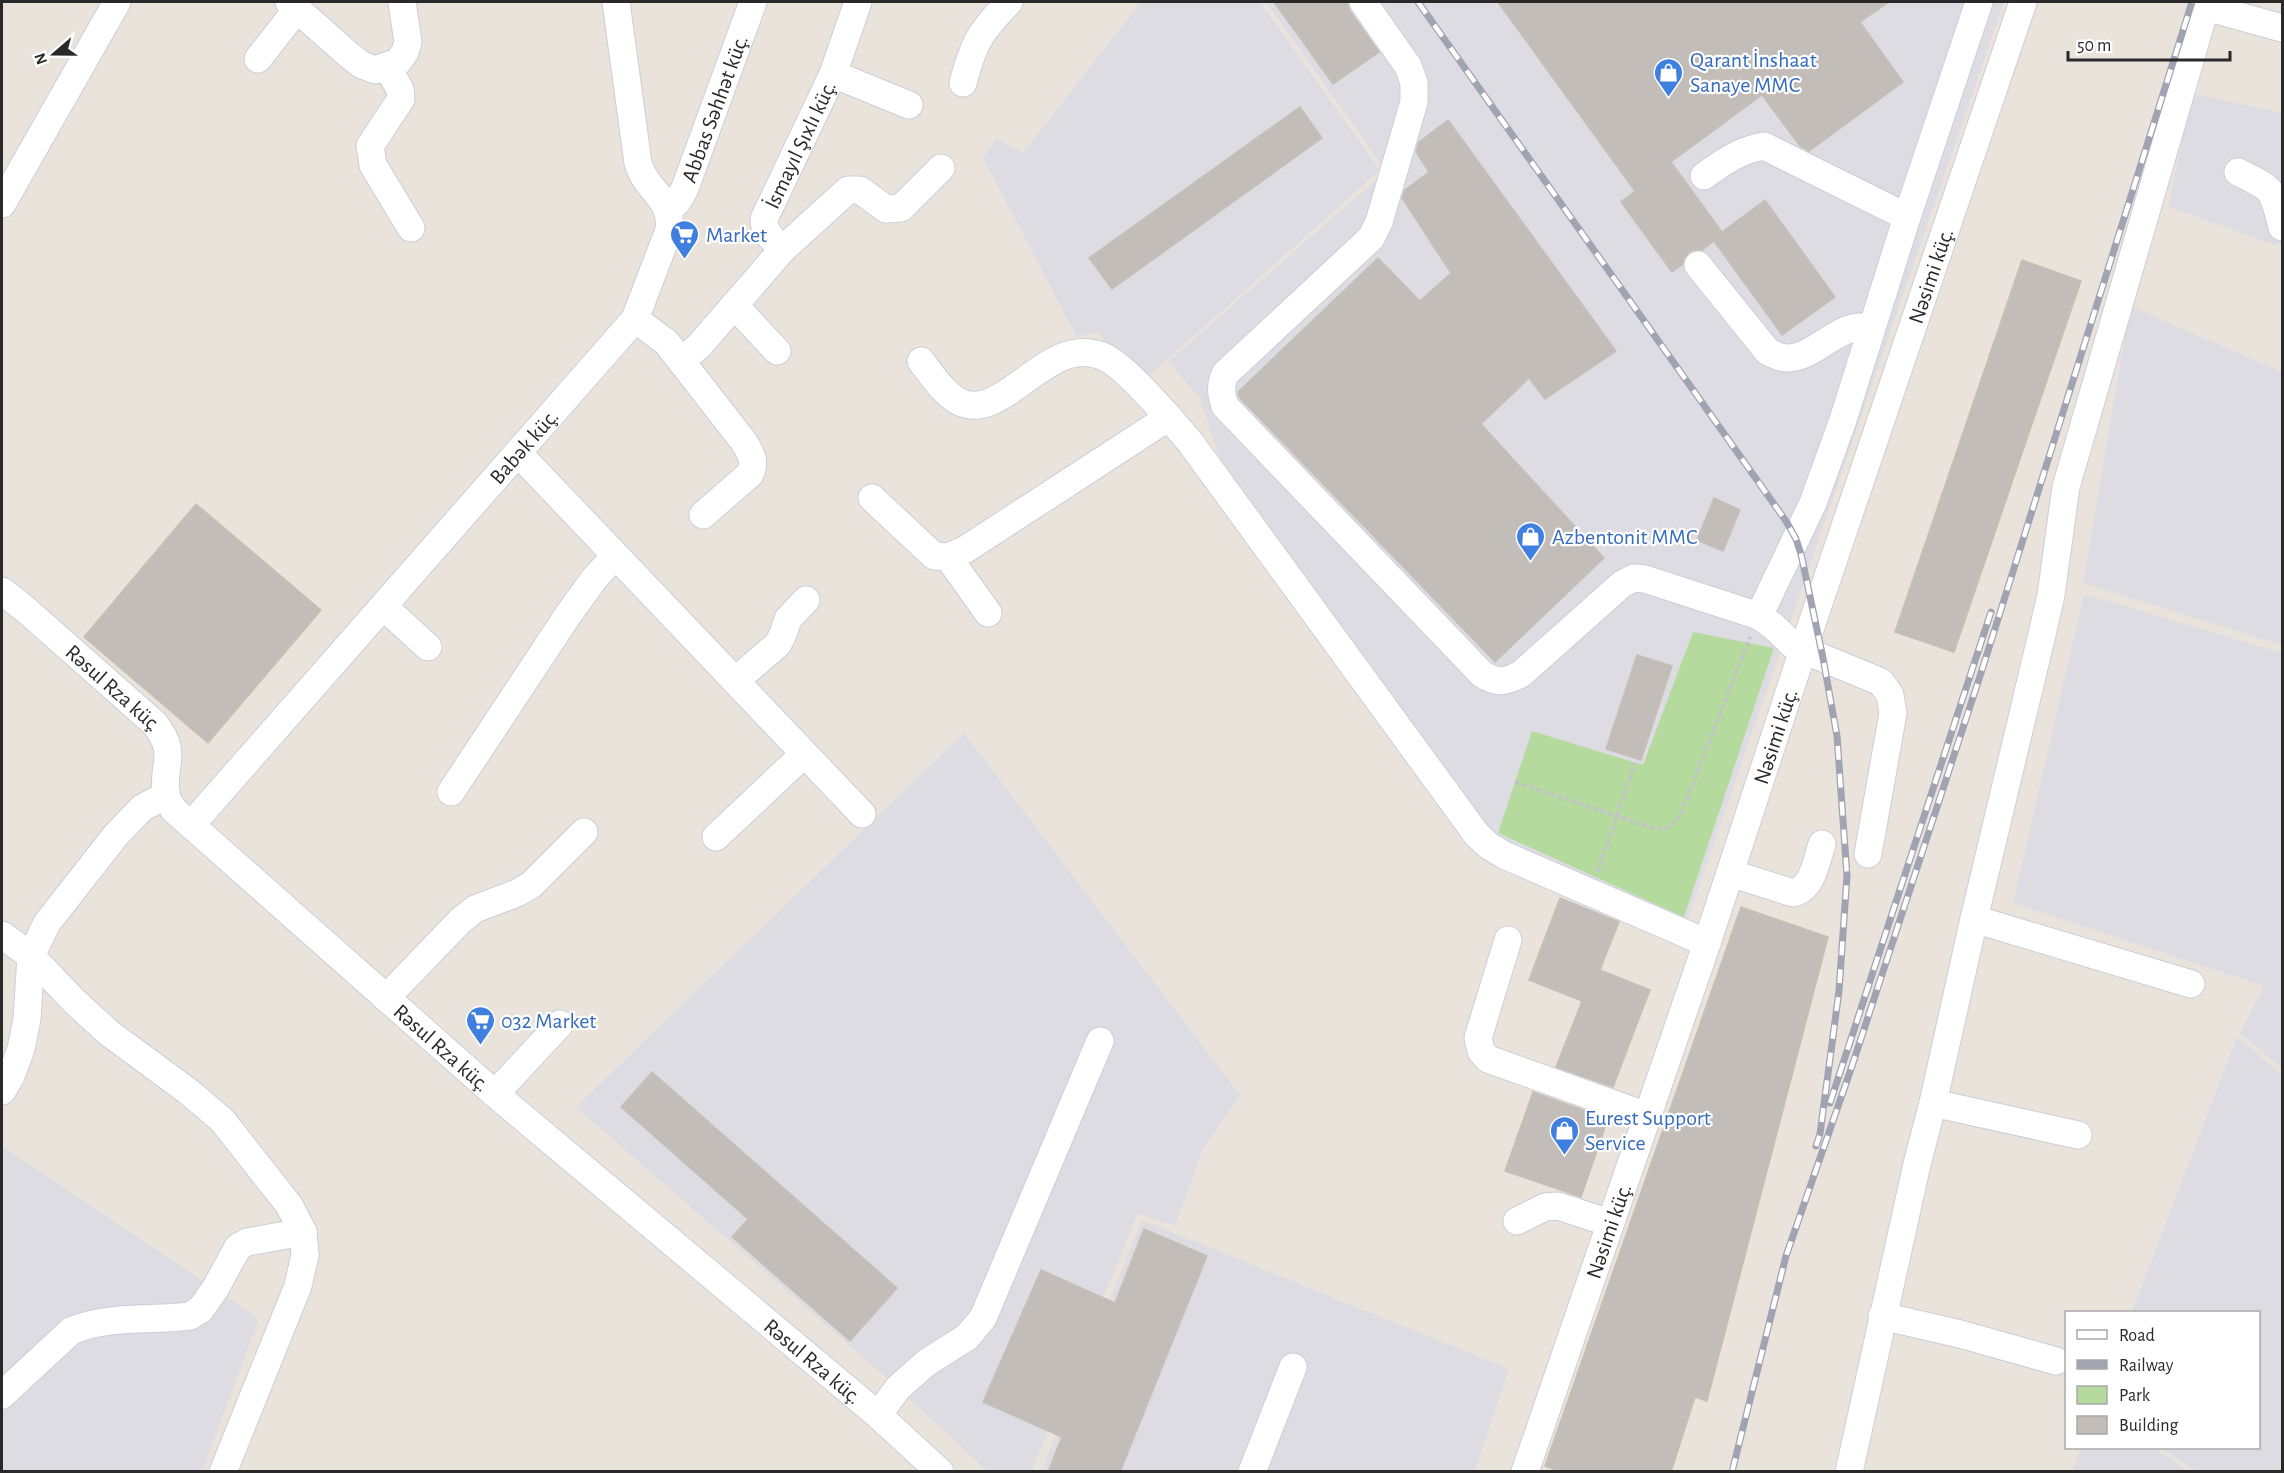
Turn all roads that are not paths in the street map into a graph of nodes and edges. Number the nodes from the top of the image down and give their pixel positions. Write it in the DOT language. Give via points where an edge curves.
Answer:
graph roads {
  1 [pos="117,2"];
  2 [pos="402,2"];
  3 [pos="616,2"];
  4 [pos="753,2"];
  5 [pos="858,2"];
  6 [pos="1009,2"];
  7 [pos="1363,2"];
  8 [pos="1979,2"];
  9 [pos="2024,2"];
  10 [pos="2207,4"];
  11 [pos="293,5"];
  12 [pos="2283,28"];
  13 [pos="258,59"];
  14 [pos="387,67"];
  15 [pos="833,74"];
  16 [pos="963,83"];
  17 [pos="909,105"];
  18 [pos="941,168"];
  19 [pos="2238,172"];
  20 [pos="1704,176"];
  21 [pos="2,204"];
  22 [pos="669,210"];
  23 [pos="1907,217"];
  24 [pos="2283,227"];
  25 [pos="411,228"];
  26 [pos="783,249"];
  27 [pos="1698,265"];
  28 [pos="734,305"];
  29 [pos="635,319"];
  30 [pos="1871,328"];
  31 [pos="777,351"];
  32 [pos="681,361"];
  33 [pos="921,361"];
  34 [pos="1169,417"];
  35 [pos="519,454"];
  36 [pos="872,498"];
  37 [pos="703,515"];
  38 [pos="615,556"];
  39 [pos="948,557"];
  40 [pos="2,591"];
  41 [pos="806,600"];
  42 [pos="384,607"];
  43 [pos="988,613"];
  44 [pos="1759,616"];
  45 [pos="428,647"];
  46 [pos="1803,650"];
  47 [pos="735,681"];
  48 [pos="804,754"];
  49 [pos="451,792"];
  50 [pos="166,795"];
  51 [pos="862,814"];
  52 [pos="191,825"];
  53 [pos="584,832"];
  54 [pos="716,837"];
  55 [pos="1822,844"];
  56 [pos="1868,854"];
  57 [pos="1730,873"];
  58 [pos="1974,919"];
  59 [pos="2,935"];
  60 [pos="1508,940"];
  61 [pos="1707,943"];
  62 [pos="31,956"];
  63 [pos="2192,984"];
  64 [pos="386,998"];
  65 [pos="560,1024"];
  66 [pos="1100,1041"];
  67 [pos="2,1091"];
  68 [pos="495,1094"];
  69 [pos="1933,1103"];
  70 [pos="1647,1116"];
  71 [pos="2078,1135"];
  72 [pos="1517,1221"];
  73 [pos="1610,1223"];
  74 [pos="303,1232"];
  75 [pos="1882,1316"];
  76 [pos="2056,1361"];
  77 [pos="1293,1367"];
  78 [pos="2,1395"];
  79 [pos="878,1415"];
  80 [pos="223,1472"];
  81 [pos="940,1472"];
  82 [pos="1252,1472"];
  83 [pos="1525,1472"];
  84 [pos="1848,1472"];
  1 -- 21 [label="street"];
  2 -- 14 [label="street" via="408,42 398,62"];
  3 -- 22 [label="street" via="638,163 645,181"];
  4 -- 22 [label="street, Abbas Səhhət küç." via="685,188"];
  5 -- 15 [label="street, İsmayıl Şıxlı küç."];
  6 -- 16 [label="street" via="978,37"];
  7 -- 44 [label="street" via="1408,66 1414,83 1414,102 1379,222 1371,238 1225,374 1221,383 1225,406 1492,680 1506,682 1521,675 1622,584 1634,578"];
  8 -- 23 [label="street"];
  9 -- 46 [label="street, Nəsimi küç."];
  10 -- 12 [label="street"];
  10 -- 58 [label="street" via="2066,487 2051,595"];
  11 -- 13 [label="street"];
  11 -- 14 [label="street" via="362,65 375,70"];
  14 -- 25 [label="street" via="400,89 401,99 370,146 370,157"];
  15 -- 17 [label="street"];
  15 -- 26 [label="street, İsmayıl Şıxlı küç." via="764,219 768,236"];
  18 -- 26 [label="street" via="901,208 886,209 860,190 848,190"];
  19 -- 24 [label="street" via="2272,192"];
  20 -- 23 [label="street" via="1748,148 1764,146"];
  22 -- 29 [label="street, Babək küç." via="669,230"];
  23 -- 30 [label="street"];
  26 -- 28 [label="street"];
  27 -- 30 [label="street" via="1768,352 1784,358 1797,357 1843,332 1861,326"];
  28 -- 31 [label="street"];
  28 -- 32 [label="street"];
  29 -- 32 [label="street" via="666,342"];
  29 -- 35 [label="street, Babək küç."];
  30 -- 44 [label="street" via="1814,503"];
  32 -- 37 [label="street" via="744,442 754,466"];
  33 -- 34 [label="street" via="951,396 964,404 981,404 996,399 1063,356 1077,352 1104,356"];
  34 -- 39 [label="street"];
  34 -- 61 [label="street" via="1477,835 1504,855"];
  35 -- 38 [label="street"];
  35 -- 42 [label="street, Babək küç."];
  36 -- 39 [label="street" via="934,556"];
  38 -- 47 [label="street"];
  38 -- 49 [label="street" via="568,615"];
  39 -- 43 [label="street"];
  40 -- 50 [label="street, Rəsul Rza küç." via="154,723 168,749"];
  41 -- 47 [label="street" via="788,619 778,644"];
  42 -- 45 [label="street"];
  42 -- 52 [label="street, Babək küç."];
  44 -- 46 [label="street"];
  46 -- 56 [label="street" via="1881,682 1890,695 1893,713"];
  46 -- 57 [label="street, Nəsimi küç."];
  47 -- 48 [label="street"];
  48 -- 51 [label="street"];
  48 -- 54 [label="street"];
  50 -- 52 [label="street, Rəsul Rza küç." via="174,810"];
  50 -- 62 [label="street" via="142,808 116,835 47,923"];
  52 -- 64 [label="street, Rəsul Rza küç."];
  53 -- 64 [label="street" via="531,885 475,909 460,921"];
  55 -- 57 [label="street" via="1808,886 1800,891 1793,893"];
  57 -- 61 [label="street, Nəsimi küç."];
  58 -- 63 [label="street"];
  58 -- 69 [label="street"];
  59 -- 62 [label="street"];
  60 -- 70 [label="street" via="1478,1038 1481,1051 1488,1059"];
  61 -- 70 [label="street, Nəsimi küç."];
  62 -- 67 [label="street" via="21,1049"];
  62 -- 74 [label="street" via="109,1033 222,1120 289,1205"];
  64 -- 68 [label="street, Rəsul Rza küç."];
  65 -- 68 [label="street"];
  66 -- 79 [label="street" via="983,1317 967,1337 926,1363 905,1382"];
  68 -- 79 [label="street, Rəsul Rza küç."];
  69 -- 71 [label="street"];
  69 -- 75 [label="street"];
  70 -- 73 [label="street, Nəsimi küç."];
  72 -- 73 [label="street" via="1545,1207 1558,1206"];
  73 -- 83 [label="street, Nəsimi küç."];
  74 -- 78 [label="street" via="238,1247 215,1289 201,1309 190,1316 102,1322 71,1331"];
  74 -- 80 [label="street" via="305,1255 298,1286"];
  75 -- 76 [label="street"];
  75 -- 84 [label="street"];
  77 -- 82 [label="street"];
  79 -- 81 [label="street, Rəsul Rza küç."];
}
